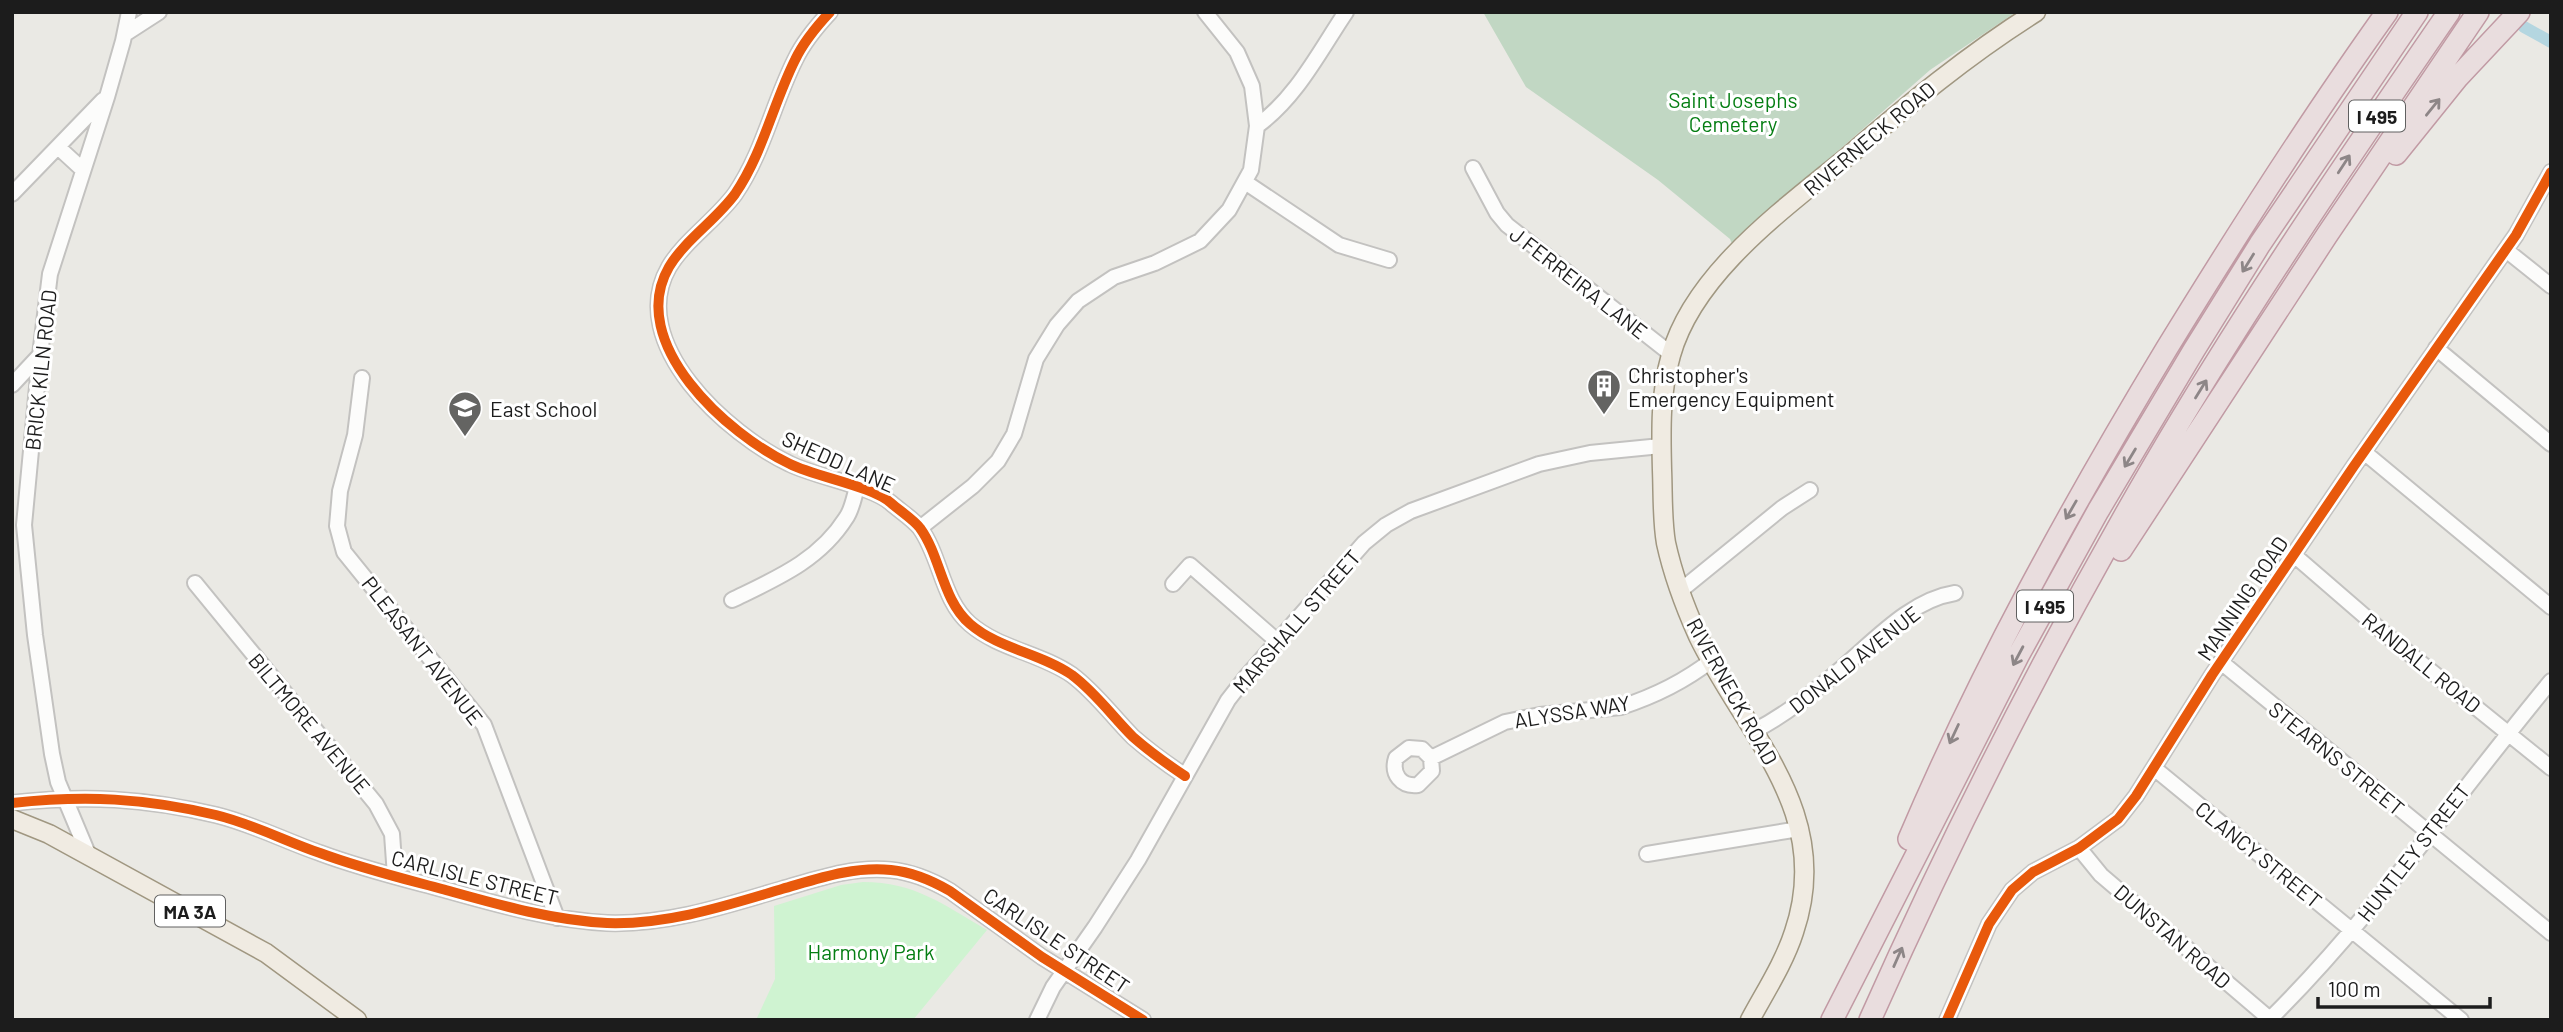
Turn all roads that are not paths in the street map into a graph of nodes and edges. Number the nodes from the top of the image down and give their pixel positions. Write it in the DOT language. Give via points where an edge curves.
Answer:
graph roads {
  1 [pos="129,12"];
  2 [pos="159,12"];
  3 [pos="830,12"];
  4 [pos="1205,12"];
  5 [pos="1346,12"];
  6 [pos="2036,12"];
  7 [pos="2371,12"];
  8 [pos="2387,12"];
  9 [pos="2417,12"];
  10 [pos="2449,12"];
  11 [pos="2478,12"];
  12 [pos="2519,12"];
  13 [pos="125,34"];
  14 [pos="107,97"];
  15 [pos="1257,126"];
  16 [pos="58,147"];
  17 [pos="1473,168"];
  18 [pos="83,170"];
  19 [pos="2551,172"];
  20 [pos="1245,182"];
  21 [pos="2270,184"];
  22 [pos="12,194"];
  23 [pos="2327,235"];
  24 [pos="2506,250"];
  25 [pos="1389,260"];
  26 [pos="2551,286"];
  27 [pos="2436,348"];
  28 [pos="1671,354"];
  29 [pos="40,355"];
  30 [pos="362,378"];
  31 [pos="12,385"];
  32 [pos="2551,444"];
  33 [pos="1661,446"];
  34 [pos="2364,452"];
  35 [pos="857,488"];
  36 [pos="1810,489"];
  37 [pos="920,528"];
  38 [pos="2294,555"];
  39 [pos="195,583"];
  40 [pos="1173,584"];
  41 [pos="1680,591"];
  42 [pos="1955,593"];
  43 [pos="732,600"];
  44 [pos="2551,607"];
  45 [pos="1277,641"];
  46 [pos="1712,660"];
  47 [pos="2221,662"];
  48 [pos="2551,681"];
  49 [pos="2022,704"];
  50 [pos="1754,731"];
  51 [pos="2507,733"];
  52 [pos="1431,758"];
  53 [pos="2154,768"];
  54 [pos="2551,768"];
  55 [pos="1185,776"];
  56 [pos="65,797"];
  57 [pos="12,803"];
  58 [pos="12,818"];
  59 [pos="1799,829"];
  60 [pos="2429,832"];
  61 [pos="2079,848"];
  62 [pos="1647,854"];
  63 [pos="89,856"];
  64 [pos="394,876"];
  65 [pos="557,918"];
  66 [pos="2351,931"];
  67 [pos="2551,933"];
  68 [pos="1064,971"];
  69 [pos="2271,1019"];
  70 [pos="357,1020"];
  71 [pos="1037,1020"];
  72 [pos="1143,1020"];
  73 [pos="1750,1020"];
  74 [pos="1831,1020"];
  75 [pos="1870,1020"];
  76 [pos="1947,1020"];
  77 [pos="2461,1020"];
  1 -- 13 [label="street, BRICK KILN ROAD"];
  2 -- 13 [label="street"];
  3 -- 35 [label="street, SHEDD LANE" via="795,60 761,147 736,193 669,267 659,301 664,341 684,376 714,410 790,464"];
  4 -- 15 [label="street" via="1237,52 1252,86"];
  5 -- 15 [label="street" via="1297,86 1276,112"];
  6 -- 28 [label="main road, RIVERNECK ROAD" via="1948,72 1757,233 1696,302"];
  7 -- 21 [label="highway"];
  8 -- 21 [label="highway"];
  9 -- 74 [label="highway, I 495, one-way" via="2260,244 2098,512 2018,656"];
  49 -- 10 [label="highway, I 495, one-way" via="2115,533 2229,343"];
  11 -- 23 [label="highway"];
  23 -- 12 [label="highway, one-way" via="2356,207 2437,102"];
  13 -- 14 [label="street, BRICK KILN ROAD"];
  14 -- 16 [label="street"];
  14 -- 18 [label="street, BRICK KILN ROAD"];
  15 -- 20 [label="street"];
  16 -- 18 [label="street"];
  16 -- 22 [label="street"];
  17 -- 28 [label="street, J FERREIRA LANE" via="1507,225"];
  18 -- 29 [label="street, BRICK KILN ROAD" via="51,274"];
  19 -- 24 [label="street, MANNING ROAD"];
  20 -- 25 [label="street" via="1339,245"];
  20 -- 37 [label="street" via="1229,210 1200,241 1114,277 1078,302 1036,359 1014,434 998,461"];
  21 -- 74 [label="highway, one-way" via="2116,433 2006,631 1950,743"];
  23 -- 49 [label="highway"];
  24 -- 26 [label="street"];
  24 -- 27 [label="street, MANNING ROAD"];
  27 -- 32 [label="street"];
  27 -- 34 [label="street, MANNING ROAD"];
  28 -- 33 [label="main road, RIVERNECK ROAD" via="1663,394"];
  29 -- 31 [label="street"];
  29 -- 56 [label="street, BRICK KILN ROAD" via="24,525 48,733"];
  30 -- 65 [label="street, PLEASANT AVENUE" via="355,435 340,491 337,526 344,552 484,726"];
  33 -- 41 [label="main road, RIVERNECK ROAD" via="1666,541"];
  33 -- 45 [label="street, MARSHALL STREET" via="1555,459 1412,511 1364,542"];
  34 -- 38 [label="street, MANNING ROAD"];
  34 -- 44 [label="street"];
  35 -- 37 [label="street, SHEDD LANE" via="888,499"];
  35 -- 43 [label="street" via="848,517 821,549 789,573"];
  36 -- 41 [label="street"];
  37 -- 55 [label="street, SHEDD LANE" via="950,596 969,624 1069,673 1133,736"];
  38 -- 47 [label="street, MANNING ROAD"];
  38 -- 51 [label="street, RANDALL ROAD"];
  39 -- 64 [label="street, BILTMORE AVENUE" via="376,804 392,834"];
  40 -- 45 [label="street" via="1190,565"];
  41 -- 46 [label="main road, RIVERNECK ROAD"];
  42 -- 50 [label="street, DONALD AVENUE" via="1915,609 1794,707"];
  45 -- 55 [label="street, MARSHALL STREET" via="1228,700"];
  46 -- 50 [label="main road, RIVERNECK ROAD"];
  46 -- 52 [label="street, ALYSSA WAY" via="1621,707 1505,722"];
  47 -- 53 [label="street, MANNING ROAD"];
  47 -- 60 [label="street, STEARNS STREET"];
  48 -- 51 [label="street, HUNTLEY STREET"];
  75 -- 49 [label="highway, I 495, one-way" via="1958,827"];
  50 -- 59 [label="main road, RIVERNECK ROAD" via="1780,774"];
  51 -- 54 [label="street, RANDALL ROAD"];
  51 -- 60 [label="street, HUNTLEY STREET"];
  53 -- 61 [label="street, MANNING ROAD" via="2118,819"];
  53 -- 66 [label="street, CLANCY STREET"];
  55 -- 68 [label="street, MARSHALL STREET" via="1138,860"];
  56 -- 57 [label="street, CARLISLE STREET"];
  56 -- 63 [label="street, BRICK KILN ROAD"];
  56 -- 64 [label="street, CARLISLE STREET" via="140,800 217,815"];
  58 -- 63 [label="main road, MA 3A"];
  59 -- 62 [label="street"];
  59 -- 73 [label="main road, RIVERNECK ROAD" via="1804,871 1799,916"];
  60 -- 66 [label="street, HUNTLEY STREET"];
  60 -- 67 [label="street, STEARNS STREET"];
  61 -- 69 [label="street, DUNSTAN ROAD" via="2101,875"];
  61 -- 76 [label="street, MANNING ROAD" via="2033,872 2012,890 1989,925"];
  63 -- 70 [label="main road, MA 3A" via="266,953"];
  64 -- 65 [label="street, CARLISLE STREET"];
  65 -- 68 [label="street, CARLISLE STREET" via="610,923 673,918 838,873 889,870 919,876 950,891"];
  66 -- 69 [label="street, HUNTLEY STREET"];
  66 -- 77 [label="street, CLANCY STREET"];
  68 -- 71 [label="street, MARSHALL STREET"];
  68 -- 72 [label="street, CARLISLE STREET"];
}
